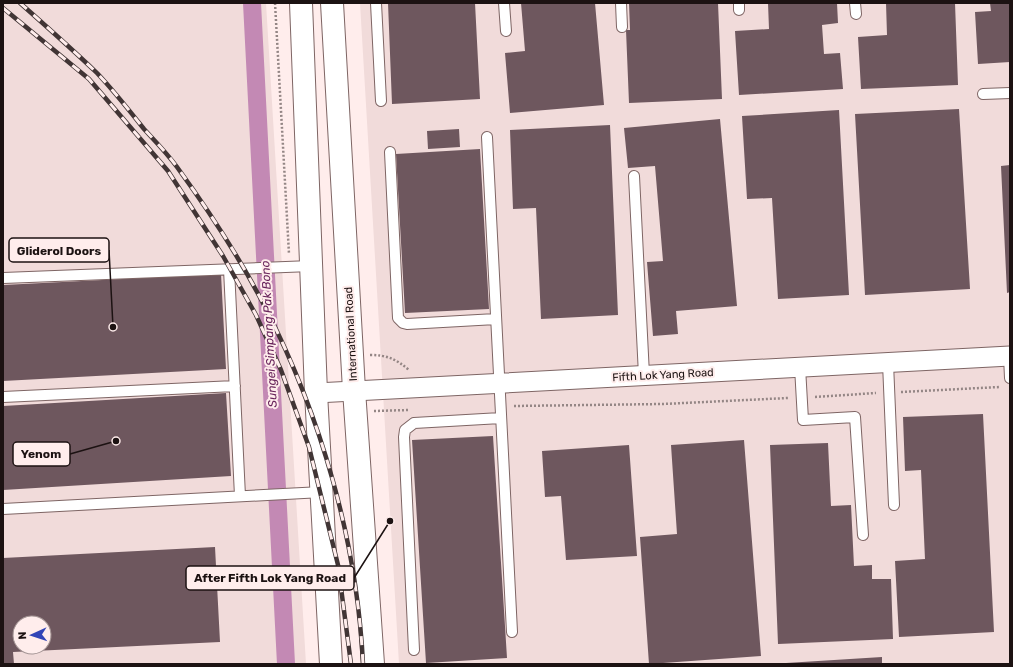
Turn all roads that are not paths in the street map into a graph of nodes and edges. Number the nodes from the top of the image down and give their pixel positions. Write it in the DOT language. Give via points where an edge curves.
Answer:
graph roads {
  1 [pos="301,3"];
  2 [pos="332,3"];
  3 [pos="376,3"];
  4 [pos="504,3"];
  5 [pos="621,3"];
  6 [pos="856,3"];
  7 [pos="856,14"];
  8 [pos="622,28"];
  9 [pos="506,31"];
  10 [pos="1010,93"];
  11 [pos="983,94"];
  12 [pos="381,101"];
  13 [pos="487,137"];
  14 [pos="390,152"];
  15 [pos="634,176"];
  16 [pos="311,266"];
  17 [pos="230,269"];
  18 [pos="3,278"];
  19 [pos="496,319"];
  20 [pos="1009,356"];
  21 [pos="888,363"];
  22 [pos="800,367"];
  23 [pos="644,375"];
  24 [pos="1010,378"];
  25 [pos="499,383"];
  26 [pos="235,386"];
  27 [pos="354,390"];
  28 [pos="316,393"];
  29 [pos="3,397"];
  30 [pos="501,418"];
  31 [pos="322,492"];
  32 [pos="241,496"];
  33 [pos="894,506"];
  34 [pos="3,509"];
  35 [pos="863,535"];
  36 [pos="512,632"];
  37 [pos="414,650"];
  38 [pos="331,664"];
  39 [pos="373,664"];
  1 -- 16 [label="main road"];
  2 -- 27 [label="main road, International Road"];
  3 -- 12 [label="lane"];
  4 -- 9 [label="lane"];
  5 -- 8 [label="lane"];
  6 -- 7 [label="lane"];
  10 -- 11 [label="lane"];
  13 -- 19 [label="lane"];
  14 -- 19 [label="lane" via="398,318 407,324"];
  15 -- 23 [label="lane"];
  16 -- 17 [label="lane"];
  16 -- 28 [label="main road"];
  17 -- 18 [label="lane"];
  17 -- 26 [label="lane"];
  19 -- 25 [label="lane"];
  20 -- 21 [label="street, Fifth Lok Yang Road"];
  20 -- 24 [label="lane"];
  21 -- 22 [label="street, Fifth Lok Yang Road"];
  21 -- 33 [label="lane"];
  22 -- 23 [label="street, Fifth Lok Yang Road"];
  22 -- 35 [label="lane" via="803,420 855,417"];
  23 -- 25 [label="street, Fifth Lok Yang Road"];
  25 -- 27 [label="street, Fifth Lok Yang Road"];
  25 -- 30 [label="lane"];
  26 -- 29 [label="lane"];
  26 -- 32 [label="lane"];
  27 -- 28 [label="street, Fifth Lok Yang Road"];
  27 -- 39 [label="main road, International Road"];
  28 -- 31 [label="main road"];
  30 -- 36 [label="lane"];
  30 -- 37 [label="lane" via="414,423 406,430 404,437"];
  31 -- 32 [label="lane"];
  31 -- 38 [label="main road"];
  32 -- 34 [label="lane"];
}
